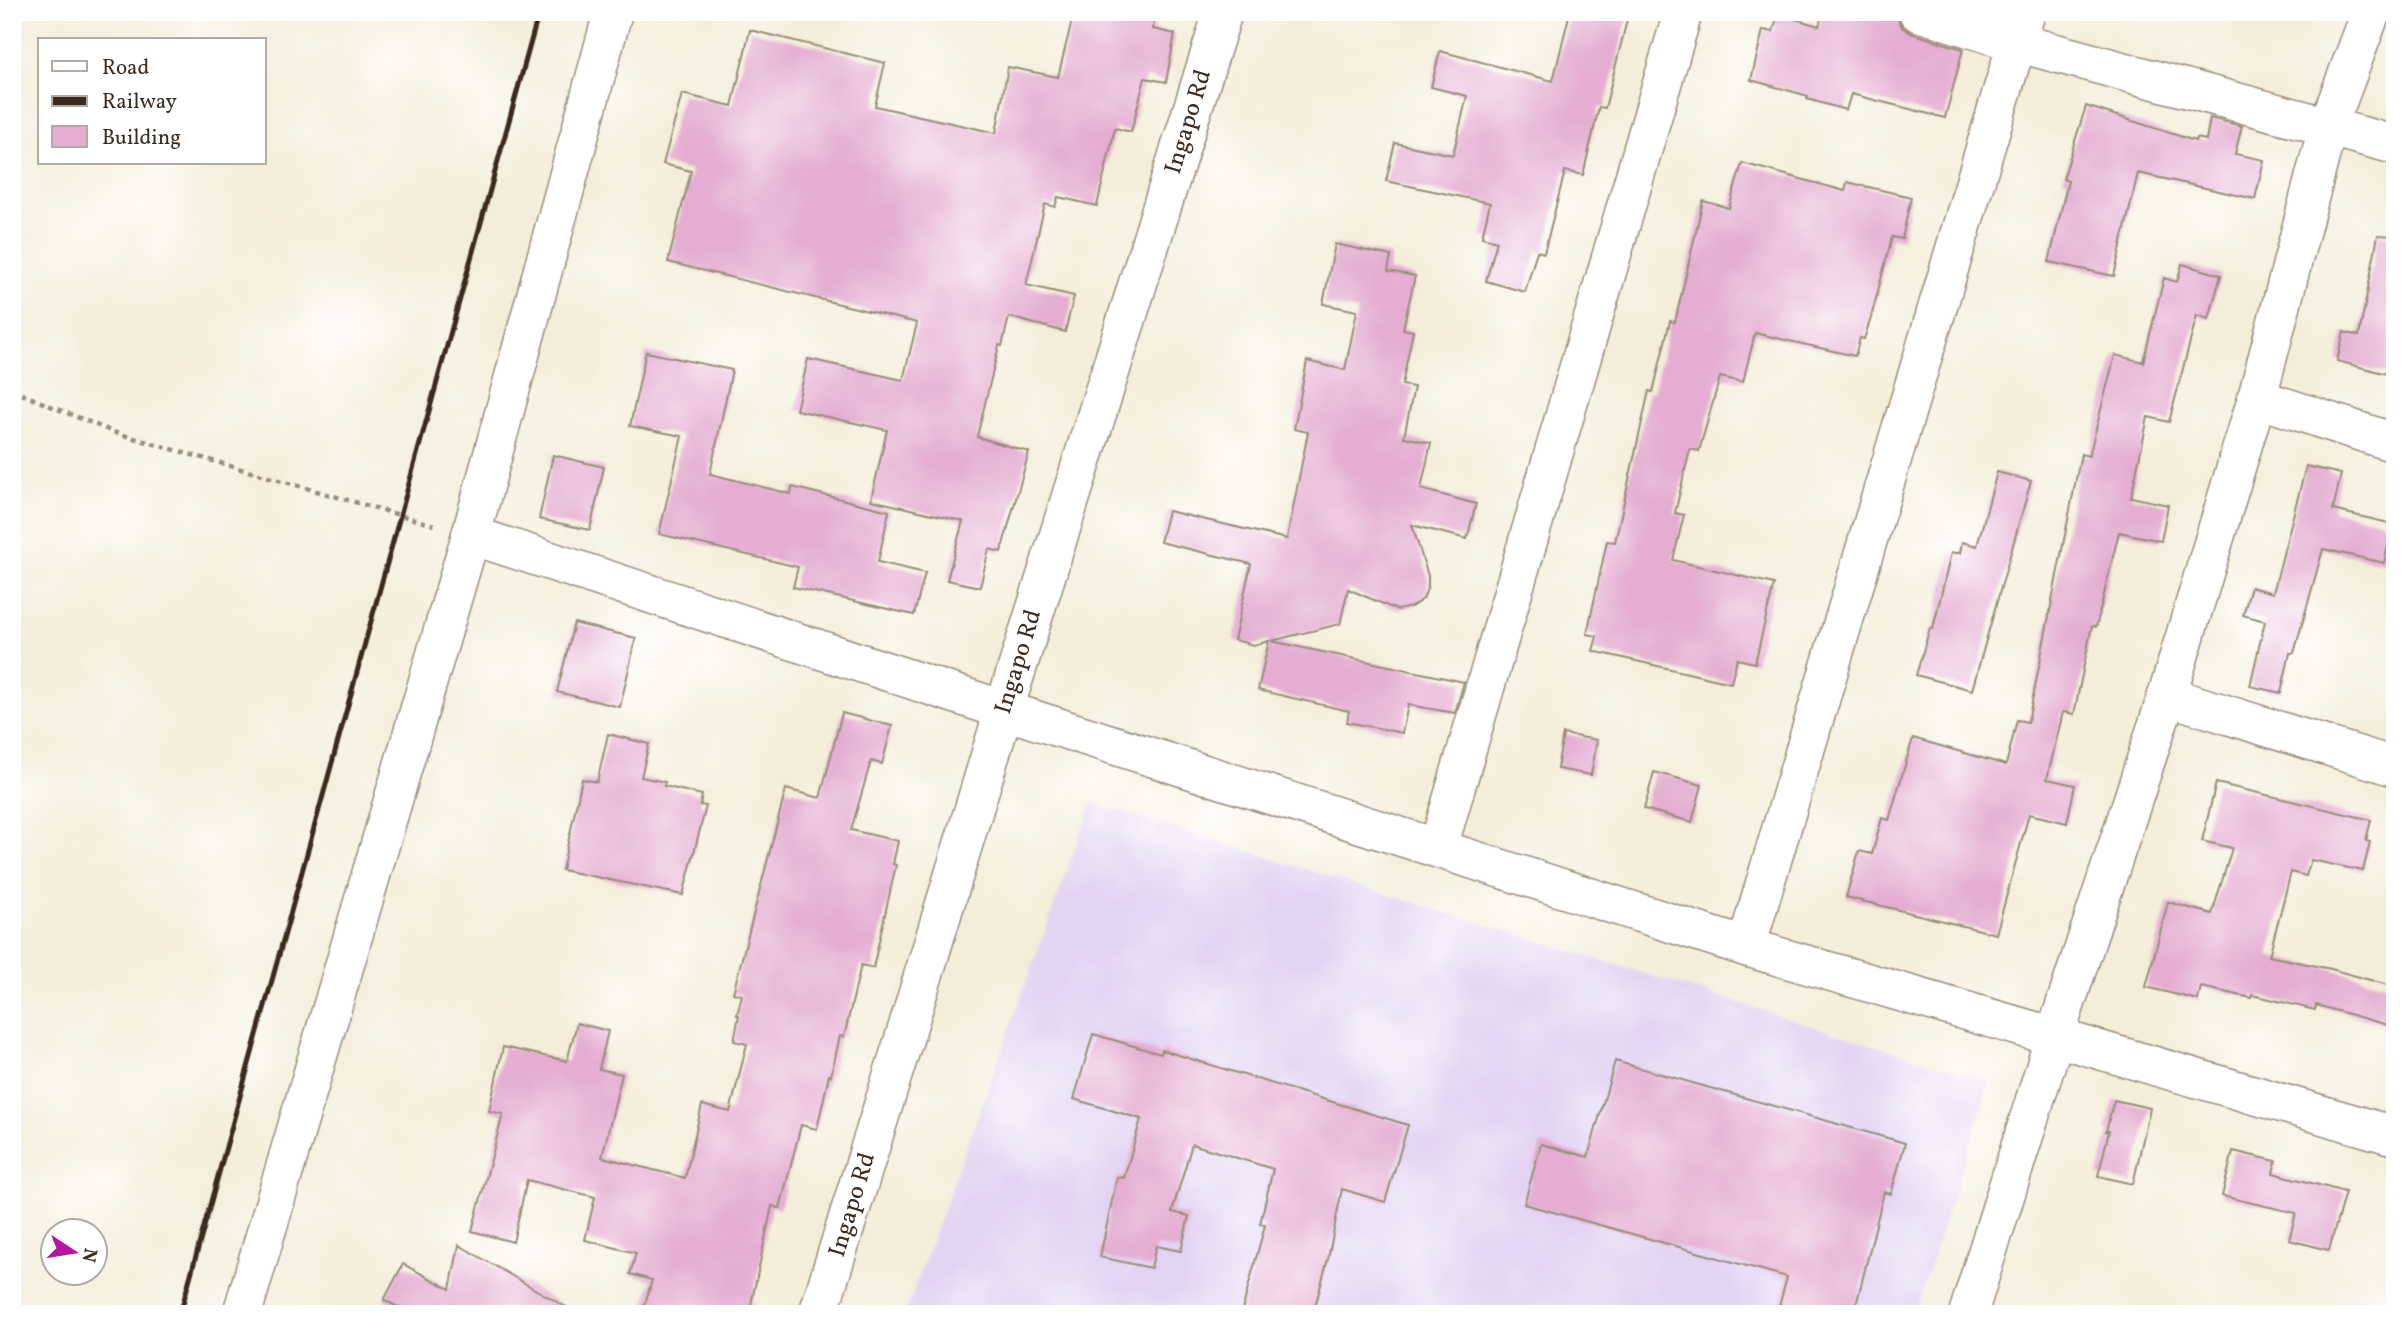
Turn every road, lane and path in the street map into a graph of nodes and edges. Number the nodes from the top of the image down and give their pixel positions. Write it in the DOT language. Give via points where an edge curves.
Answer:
graph roads {
  1 [pos="613,12"];
  2 [pos="1223,12"];
  3 [pos="1683,12"];
  4 [pos="1918,12"];
  5 [pos="2371,12"];
  6 [pos="2020,27"];
  7 [pos="2328,126"];
  8 [pos="2395,145"];
  9 [pos="12,390"];
  10 [pos="2257,398"];
  11 [pos="2395,443"];
  12 [pos="471,536"];
  13 [pos="2167,696"];
  14 [pos="1003,710"];
  15 [pos="2395,767"];
  16 [pos="1438,848"];
  17 [pos="1746,947"];
  18 [pos="2055,1035"];
  19 [pos="2395,1136"];
  20 [pos="242,1314"];
  21 [pos="818,1314"];
  22 [pos="1968,1314"];
  1 -- 12 [label="street"];
  2 -- 14 [label="street, Ingapo Rd"];
  3 -- 16 [label="street"];
  4 -- 6 [label="street"];
  5 -- 7 [label="street"];
  6 -- 7 [label="street"];
  6 -- 17 [label="street"];
  7 -- 8 [label="street"];
  7 -- 10 [label="street"];
  9 -- 12 [label="path" via="113,432"];
  10 -- 11 [label="street"];
  10 -- 13 [label="street"];
  12 -- 14 [label="street"];
  12 -- 20 [label="street"];
  13 -- 15 [label="street"];
  13 -- 18 [label="street"];
  14 -- 16 [label="street"];
  14 -- 21 [label="street, Ingapo Rd"];
  16 -- 17 [label="street"];
  17 -- 18 [label="street"];
  18 -- 19 [label="street"];
  18 -- 22 [label="street"];
}
